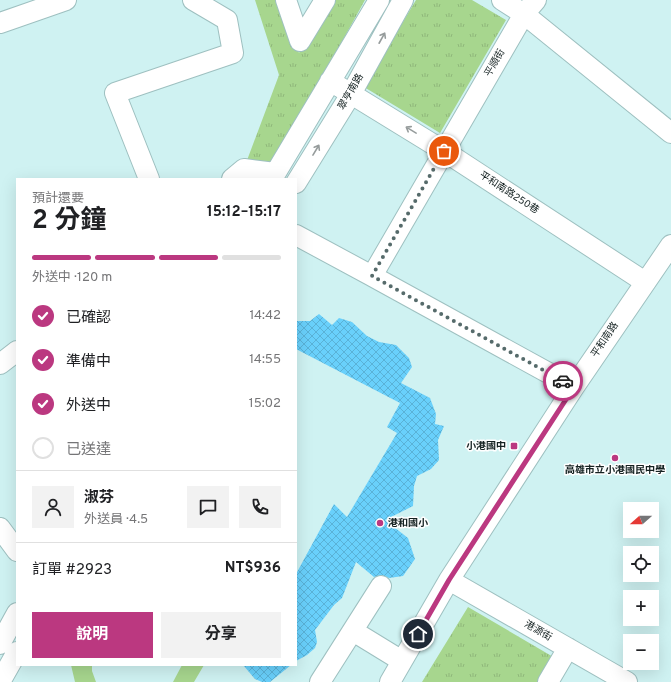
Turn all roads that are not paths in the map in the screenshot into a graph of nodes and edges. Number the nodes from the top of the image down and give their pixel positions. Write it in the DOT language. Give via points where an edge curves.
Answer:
graph roads {
  1 [pos="66,0"];
  2 [pos="193,0"];
  3 [pos="286,0"];
  4 [pos="325,0"];
  5 [pos="379,0"];
  6 [pos="403,0"];
  7 [pos="502,0"];
  8 [pos="530,7"];
  9 [pos="0,23"];
  10 [pos="330,81"];
  11 [pos="351,94"];
  12 [pos="671,133"];
  13 [pos="444,151"];
  14 [pos="273,176"];
  15 [pos="149,178"];
  16 [pos="233,178"];
  17 [pos="297,181"];
  18 [pos="297,236"];
  19 [pos="671,245"];
  20 [pos="372,276"];
  21 [pos="645,282"];
  22 [pos="16,352"];
  23 [pos="0,364"];
  24 [pos="574,387"];
  25 [pos="0,528"];
  26 [pos="16,550"];
  27 [pos="449,580"];
  28 [pos="381,586"];
  29 [pos="16,616"];
  30 [pos="353,631"];
  31 [pos="0,644"];
  32 [pos="568,648"];
  33 [pos="16,654"];
  34 [pos="402,661"];
  35 [pos="0,682"];
  36 [pos="320,682"];
  37 [pos="390,682"];
  38 [pos="548,682"];
  39 [pos="627,682"];
  1 -- 9 [label="street"];
  2 -- 15 [label="street" via="227,20 233,53 115,93"];
  3 -- 4 [label="street" via="300,41"];
  5 -- 10 [label="street"];
  11 -- 6 [label="street, 翠亨南路, one-way"];
  7 -- 8 [label="street"];
  8 -- 12 [label="street"];
  8 -- 13 [label="street, 平順街"];
  10 -- 11 [label="street, 平和南路250巷"];
  10 -- 14 [label="street"];
  13 -- 11 [label="street, 平和南路250巷, one-way"];
  17 -- 11 [label="street, 翠亨南路, one-way"];
  13 -- 20 [label="street, 平順街"];
  13 -- 21 [label="street, 平和南路250巷"];
  14 -- 16 [label="street" via="244,169"];
  18 -- 20 [label="street"];
  19 -- 21 [label="street, 平和南路"];
  20 -- 24 [label="street"];
  21 -- 24 [label="street, 平和南路"];
  22 -- 23 [label="street"];
  24 -- 27 [label="street, 平和南路"];
  25 -- 26 [label="street"];
  27 -- 32 [label="street, 港源街"];
  27 -- 34 [label="street, 平和南路"];
  28 -- 30 [label="street"];
  29 -- 31 [label="street"];
  30 -- 34 [label="street"];
  30 -- 36 [label="street"];
  32 -- 38 [label="street"];
  32 -- 39 [label="street, 港源街"];
  33 -- 35 [label="street"];
  34 -- 37 [label="street, 平和南路"];
}
